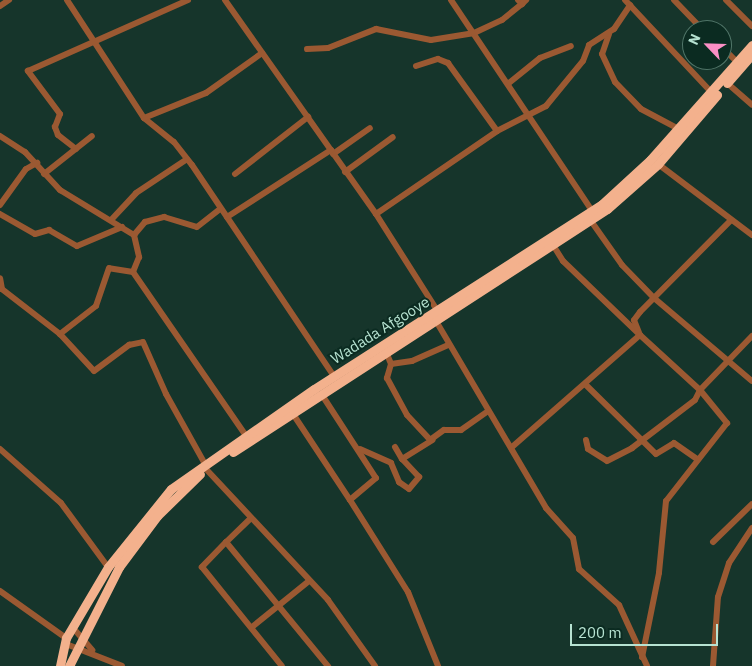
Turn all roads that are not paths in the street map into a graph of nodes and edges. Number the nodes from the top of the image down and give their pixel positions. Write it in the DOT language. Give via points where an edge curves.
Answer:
graph roads {
  1 [pos="9,0"];
  2 [pos="67,0"];
  3 [pos="188,0"];
  4 [pos="225,0"];
  5 [pos="451,0"];
  6 [pos="674,0"];
  7 [pos="726,0"];
  8 [pos="522,1"];
  9 [pos="628,3"];
  10 [pos="0,6"];
  11 [pos="693,20"];
  12 [pos="752,26"];
  13 [pos="474,33"];
  14 [pos="609,34"];
  15 [pos="93,39"];
  16 [pos="752,45"];
  17 [pos="571,46"];
  18 [pos="307,49"];
  19 [pos="262,54"];
  20 [pos="752,54"];
  21 [pos="732,56"];
  22 [pos="738,62"];
  23 [pos="416,66"];
  24 [pos="509,83"];
  25 [pos="727,83"];
  26 [pos="712,92"];
  27 [pos="752,105"];
  28 [pos="529,112"];
  29 [pos="308,117"];
  30 [pos="144,118"];
  31 [pos="370,128"];
  32 [pos="679,129"];
  33 [pos="497,131"];
  34 [pos="0,136"];
  35 [pos="92,136"];
  36 [pos="393,137"];
  37 [pos="76,149"];
  38 [pos="332,152"];
  39 [pos="187,159"];
  40 [pos="38,164"];
  41 [pos="658,164"];
  42 [pos="345,172"];
  43 [pos="44,174"];
  44 [pos="234,174"];
  45 [pos="0,205"];
  46 [pos="220,208"];
  47 [pos="592,211"];
  48 [pos="0,214"];
  49 [pos="376,214"];
  50 [pos="227,217"];
  51 [pos="112,219"];
  52 [pos="731,220"];
  53 [pos="591,221"];
  54 [pos="124,227"];
  55 [pos="752,235"];
  56 [pos="134,236"];
  57 [pos="553,245"];
  58 [pos="133,272"];
  59 [pos="0,278"];
  60 [pos="654,298"];
  61 [pos="437,310"];
  62 [pos="436,321"];
  63 [pos="60,334"];
  64 [pos="640,335"];
  65 [pos="752,336"];
  66 [pos="448,345"];
  67 [pos="386,352"];
  68 [pos="727,361"];
  69 [pos="390,364"];
  70 [pos="334,376"];
  71 [pos="752,380"];
  72 [pos="586,385"];
  73 [pos="700,390"];
  74 [pos="322,395"];
  75 [pos="486,412"];
  76 [pos="292,414"];
  77 [pos="246,436"];
  78 [pos="432,440"];
  79 [pos="586,440"];
  80 [pos="643,441"];
  81 [pos="395,447"];
  82 [pos="512,447"];
  83 [pos="0,449"];
  84 [pos="360,449"];
  85 [pos="402,459"];
  86 [pos="697,459"];
  87 [pos="205,467"];
  88 [pos="350,500"];
  89 [pos="752,504"];
  90 [pos="251,518"];
  91 [pos="752,528"];
  92 [pos="226,542"];
  93 [pos="713,542"];
  94 [pos="108,567"];
  95 [pos="309,581"];
  96 [pos="0,591"];
  97 [pos="279,605"];
  98 [pos="252,627"];
  99 [pos="74,629"];
  100 [pos="85,637"];
  101 [pos="66,641"];
  102 [pos="79,650"];
  103 [pos="92,650"];
  104 [pos="642,657"];
  105 [pos="60,666"];
  106 [pos="69,666"];
  107 [pos="122,666"];
  108 [pos="282,666"];
  109 [pos="328,666"];
  110 [pos="375,666"];
  111 [pos="438,666"];
  112 [pos="647,666"];
  113 [pos="713,666"];
  1 -- 10 [label="street"];
  2 -- 15 [label="street"];
  3 -- 15 [label="street"];
  4 -- 19 [label="street"];
  5 -- 13 [label="street"];
  6 -- 11 [label="street"];
  7 -- 12 [label="street"];
  8 -- 13 [label="street" via="502,20"];
  9 -- 14 [label="street"];
  9 -- 26 [label="street"];
  13 -- 18 [label="street" via="430,40 376,29 328,48"];
  13 -- 24 [label="street"];
  14 -- 28 [label="street" via="589,45 583,60 546,106"];
  14 -- 32 [label="street" via="602,54 615,82 641,109"];
  15 -- 30 [label="street"];
  15 -- 37 [label="street" via="28,71 60,114 55,127 58,135"];
  16 -- 22 [label="highway, Wadada Afgooye"];
  17 -- 24 [label="street" via="540,58"];
  19 -- 29 [label="street"];
  19 -- 30 [label="street" via="206,93"];
  20 -- 25 [label="highway, Wadada Afgooye"];
  21 -- 22 [label="street"];
  22 -- 26 [label="highway, Wadada Afgooye"];
  23 -- 33 [label="street" via="438,59 448,63"];
  24 -- 28 [label="street"];
  25 -- 27 [label="street"];
  25 -- 41 [label="highway, Wadada Afgooye"];
  26 -- 32 [label="highway, Wadada Afgooye"];
  28 -- 33 [label="street"];
  28 -- 47 [label="street"];
  29 -- 38 [label="street"];
  29 -- 44 [label="street"];
  30 -- 39 [label="street"];
  31 -- 38 [label="street"];
  32 -- 47 [label="highway, Wadada Afgooye"];
  33 -- 49 [label="street"];
  34 -- 40 [label="street"];
  35 -- 37 [label="street"];
  36 -- 42 [label="street"];
  37 -- 43 [label="street"];
  38 -- 42 [label="street"];
  38 -- 50 [label="street"];
  39 -- 46 [label="street"];
  39 -- 51 [label="street" via="136,193"];
  40 -- 43 [label="street"];
  40 -- 45 [label="street" via="26,169"];
  41 -- 52 [label="street"];
  41 -- 53 [label="highway, Wadada Afgooye"];
  42 -- 49 [label="street"];
  43 -- 51 [label="street" via="70,198"];
  46 -- 50 [label="street"];
  46 -- 56 [label="street" via="196,227 164,217 145,222"];
  47 -- 61 [label="highway, Wadada Afgooye"];
  48 -- 54 [label="street" via="35,234 49,230 77,246"];
  49 -- 61 [label="street"];
  50 -- 70 [label="street"];
  51 -- 54 [label="street"];
  52 -- 55 [label="street"];
  52 -- 60 [label="street"];
  53 -- 57 [label="highway, Wadada Afgooye"];
  53 -- 60 [label="street" via="622,265"];
  54 -- 56 [label="street"];
  56 -- 58 [label="street" via="139,257"];
  57 -- 62 [label="highway, Wadada Afgooye"];
  57 -- 64 [label="street" via="563,261"];
  58 -- 63 [label="street" via="109,268 96,306"];
  58 -- 77 [label="street"];
  59 -- 63 [label="street" via="2,289"];
  60 -- 64 [label="street" via="634,320"];
  60 -- 68 [label="street"];
  61 -- 70 [label="highway, Wadada Afgooye"];
  62 -- 66 [label="street"];
  62 -- 67 [label="highway, Wadada Afgooye"];
  63 -- 87 [label="street" via="94,371 129,345 143,342"];
  64 -- 72 [label="street"];
  64 -- 73 [label="street"];
  65 -- 68 [label="street"];
  66 -- 69 [label="street" via="412,361"];
  66 -- 75 [label="street"];
  67 -- 69 [label="street"];
  67 -- 74 [label="highway, Wadada Afgooye"];
  68 -- 71 [label="street"];
  68 -- 73 [label="street"];
  69 -- 78 [label="street" via="387,378 400,404"];
  70 -- 77 [label="highway, Wadada Afgooye"];
  72 -- 80 [label="street"];
  72 -- 82 [label="street"];
  73 -- 80 [label="street" via="695,400"];
  73 -- 86 [label="street" via="727,424"];
  74 -- 76 [label="highway, Wadada Afgooye"];
  74 -- 84 [label="street"];
  75 -- 78 [label="street" via="460,430 444,430"];
  75 -- 82 [label="street"];
  76 -- 87 [label="highway, Wadada Afgooye"];
  76 -- 88 [label="street"];
  77 -- 87 [label="highway, Wadada Afgooye"];
  78 -- 85 [label="street"];
  79 -- 80 [label="street" via="588,449 607,461"];
  80 -- 86 [label="street" via="656,454 674,443"];
  81 -- 85 [label="street"];
  82 -- 104 [label="street" via="546,508 573,538 579,569 619,605"];
  83 -- 94 [label="street" via="46,487"];
  84 -- 85 [label="street" via="391,464 402,486 409,489 419,478"];
  84 -- 88 [label="street" via="376,478"];
  86 -- 104 [label="street" via="666,501 659,573"];
  87 -- 90 [label="street"];
  87 -- 94 [label="highway, Wadada Afgooye" via="165,496"];
  87 -- 100 [label="highway, Wadada Afgooye" via="157,516 119,567 98,602"];
  88 -- 111 [label="street" via="408,592"];
  89 -- 93 [label="street"];
  90 -- 92 [label="street"];
  90 -- 95 [label="street"];
  91 -- 113 [label="street" via="730,563 718,597"];
  92 -- 97 [label="street"];
  92 -- 98 [label="street" via="202,566"];
  94 -- 99 [label="highway, Wadada Afgooye"];
  95 -- 97 [label="street"];
  95 -- 110 [label="street"];
  96 -- 101 [label="street"];
  97 -- 98 [label="street"];
  97 -- 109 [label="street"];
  98 -- 108 [label="street"];
  99 -- 100 [label="street"];
  99 -- 101 [label="highway, Wadada Afgooye"];
  100 -- 102 [label="highway, Wadada Afgooye"];
  100 -- 103 [label="street"];
  101 -- 102 [label="street"];
  101 -- 105 [label="highway, Wadada Afgooye"];
  102 -- 103 [label="street"];
  102 -- 106 [label="highway, Wadada Afgooye"];
  103 -- 107 [label="street"];
  104 -- 112 [label="street"];
}
